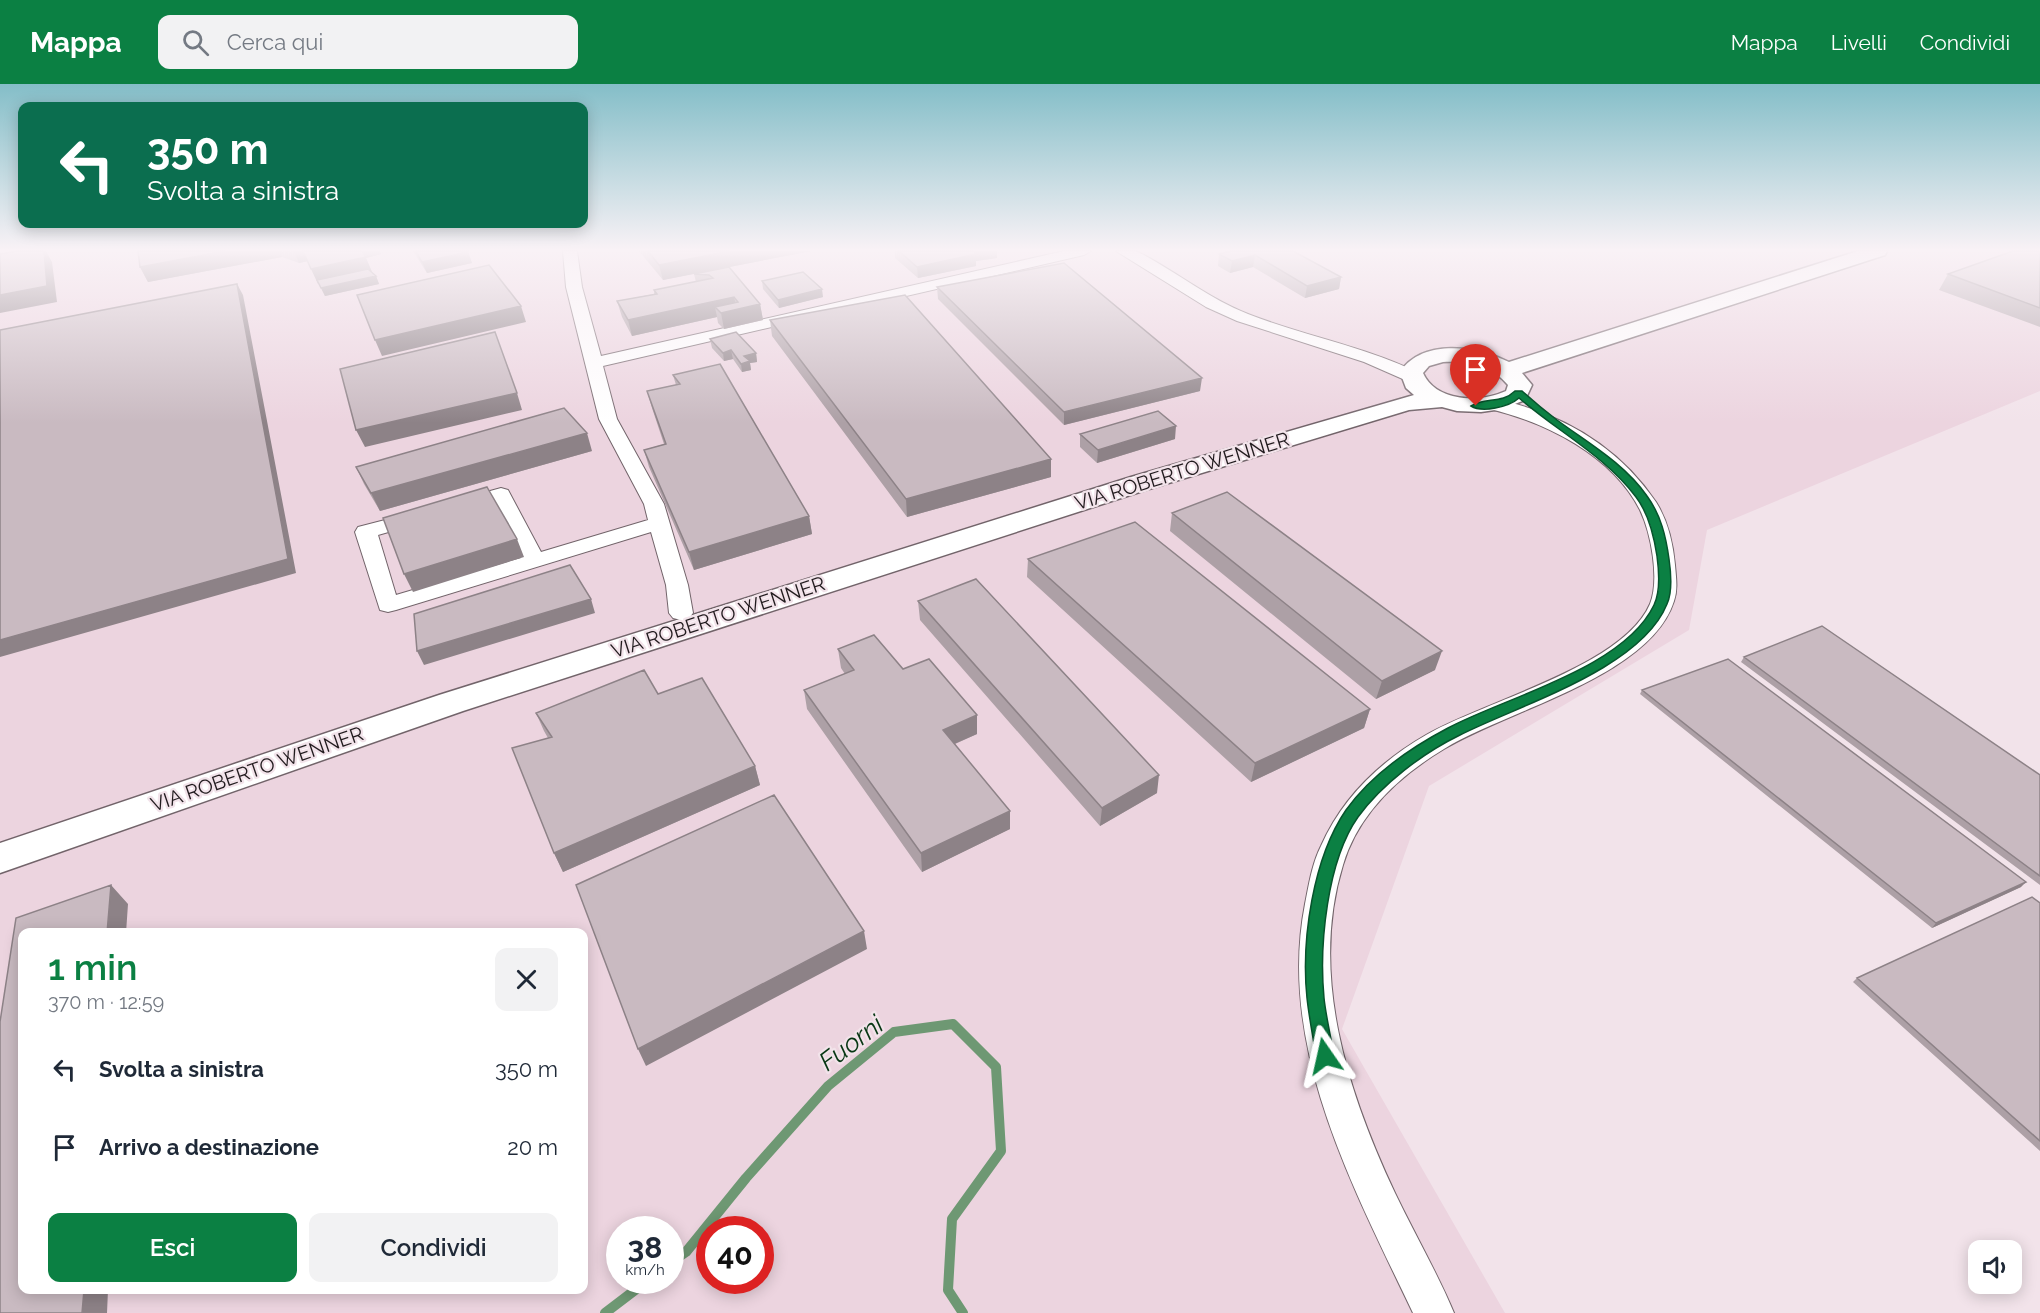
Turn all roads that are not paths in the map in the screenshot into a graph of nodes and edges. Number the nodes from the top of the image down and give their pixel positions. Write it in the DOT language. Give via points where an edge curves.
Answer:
graph roads {
  1 [pos="580,308"];
  2 [pos="833,308"];
  3 [pos="1221,308"];
  4 [pos="1663,308"];
  5 [pos="1688,308"];
  6 [pos="594,363"];
  7 [pos="1498,366"];
  8 [pos="1418,373"];
  9 [pos="1518,393"];
  10 [pos="1443,400"];
  11 [pos="1497,405"];
  12 [pos="1554,423"];
  13 [pos="660,523"];
  14 [pos="534,561"];
  15 [pos="681,614"];
  16 [pos="0,841"];
  17 [pos="0,858"];
  18 [pos="1432,1310"];
  1 -- 6 [label="street"];
  2 -- 6 [label="street"];
  3 -- 8 [label="street"];
  4 -- 7 [label="main road"];
  5 -- 7 [label="main road"];
  6 -- 13 [label="street" via="608,419 654,504"];
  7 -- 8 [label="main road, VIA ROBERTO WENNER" via="1451,355"];
  7 -- 9 [label="main road" via="1517,379"];
  8 -- 10 [label="main road" via="1427,393"];
  8 -- 15 [label="main road, VIA ROBERTO WENNER" via="1216,445"];
  9 -- 11 [label="main road"];
  9 -- 12 [label="street"];
  10 -- 11 [label="main road"];
  10 -- 17 [label="main road, VIA ROBERTO WENNER" via="1407,404 1129,487 451,703"];
  11 -- 12 [label="street"];
  12 -- 18 [label="street" via="1588,445 1643,497 1660,533 1664,553 1662,604 1642,634 1621,649 1579,675 1453,732 1393,771 1351,815 1327,868 1318,916 1315,997 1330,1077 1350,1137"];
  13 -- 14 [label="street"];
  13 -- 15 [label="street"];
  14 -- 14 [label="street" via="388,605 366,532 501,494"];
  15 -- 16 [label="main road, VIA ROBERTO WENNER"];
}
